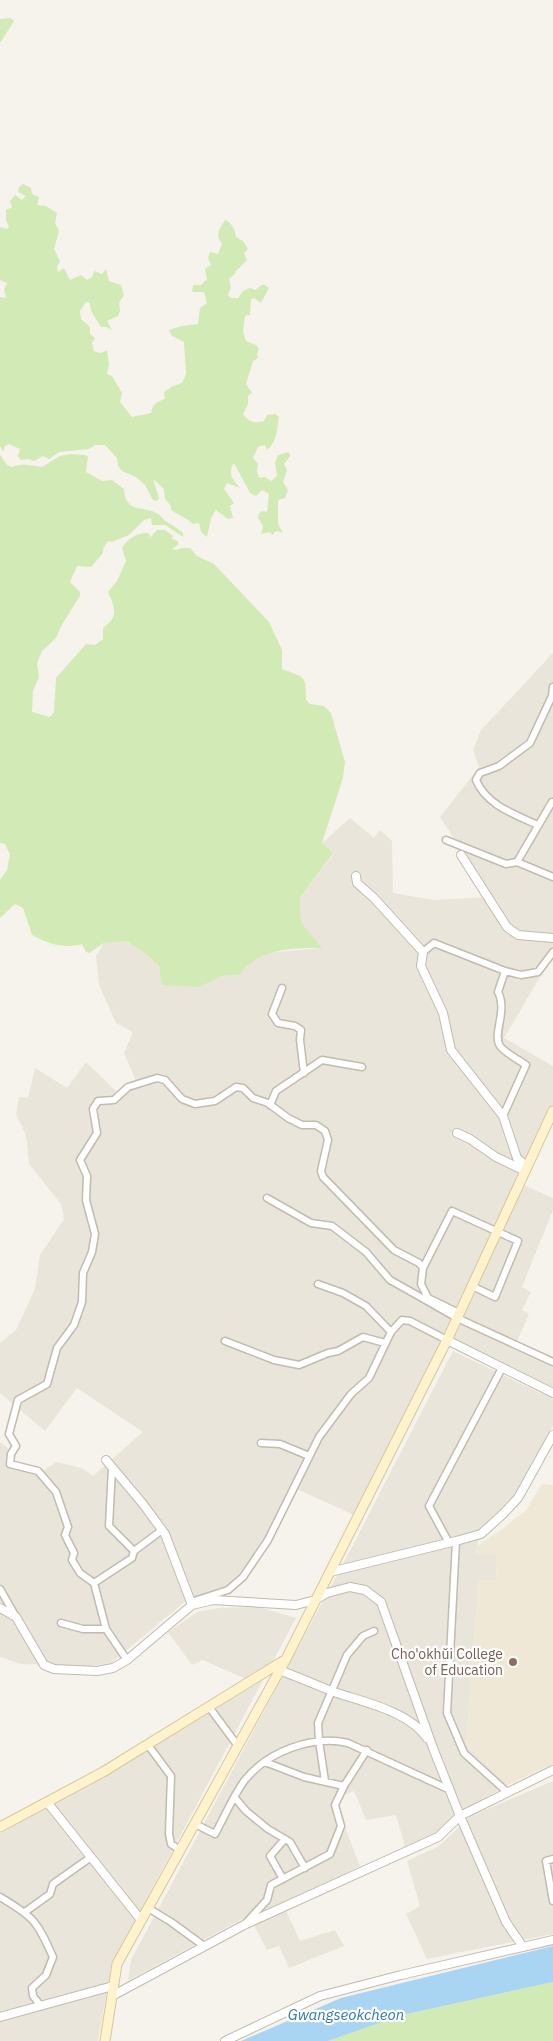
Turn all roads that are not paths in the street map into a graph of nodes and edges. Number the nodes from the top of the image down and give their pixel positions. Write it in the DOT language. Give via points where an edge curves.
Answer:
graph roads {
  1 [pos="553,687"];
  2 [pos="553,802"];
  3 [pos="538,825"];
  4 [pos="446,840"];
  5 [pos="461,854"];
  6 [pos="517,862"];
  7 [pos="356,876"];
  8 [pos="553,877"];
  9 [pos="553,938"];
  10 [pos="423,952"];
  11 [pos="553,952"];
  12 [pos="505,971"];
  13 [pos="282,988"];
  14 [pos="362,1068"];
  15 [pos="304,1073"];
  16 [pos="270,1105"];
  17 [pos="553,1111"];
  18 [pos="503,1116"];
  19 [pos="458,1134"];
  20 [pos="526,1169"];
  21 [pos="266,1198"];
  22 [pos="497,1233"];
  23 [pos="423,1268"];
  24 [pos="318,1284"];
  25 [pos="472,1286"];
  26 [pos="458,1316"];
  27 [pos="391,1332"];
  28 [pos="447,1340"];
  29 [pos="225,1341"];
  30 [pos="385,1343"];
  31 [pos="553,1362"];
  32 [pos="502,1368"];
  33 [pos="553,1393"];
  34 [pos="553,1435"];
  35 [pos="261,1443"];
  36 [pos="309,1456"];
  37 [pos="106,1460"];
  38 [pos="112,1468"];
  39 [pos="162,1530"];
  40 [pos="453,1542"];
  41 [pos="134,1551"];
  42 [pos="330,1572"];
  43 [pos="94,1583"];
  44 [pos="0,1590"];
  45 [pos="315,1600"];
  46 [pos="192,1603"];
  47 [pos="0,1608"];
  48 [pos="16,1617"];
  49 [pos="61,1623"];
  50 [pos="106,1629"];
  51 [pos="374,1630"];
  52 [pos="286,1659"];
  53 [pos="127,1660"];
  54 [pos="280,1670"];
  55 [pos="332,1691"];
  56 [pos="209,1707"];
  57 [pos="319,1741"];
  58 [pos="148,1745"];
  59 [pos="238,1746"];
  60 [pos="433,1748"];
  61 [pos="367,1750"];
  62 [pos="265,1762"];
  63 [pos="553,1770"];
  64 [pos="325,1781"];
  65 [pos="344,1786"];
  66 [pos="450,1790"];
  67 [pos="507,1792"];
  68 [pos="235,1798"];
  69 [pos="47,1802"];
  70 [pos="460,1816"];
  71 [pos="195,1824"];
  72 [pos="0,1827"];
  73 [pos="285,1839"];
  74 [pos="180,1850"];
  75 [pos="91,1857"];
  76 [pos="553,1859"];
  77 [pos="305,1868"];
  78 [pos="283,1879"];
  79 [pos="0,1897"];
  80 [pos="553,1902"];
  81 [pos="148,1908"];
  82 [pos="25,1912"];
  83 [pos="141,1920"];
  84 [pos="244,1925"];
  85 [pos="553,1940"];
  86 [pos="204,1946"];
  87 [pos="523,1947"];
  88 [pos="114,1986"];
  89 [pos="112,1996"];
  90 [pos="41,2006"];
  91 [pos="0,2016"];
  92 [pos="105,2041"];
  93 [pos="225,2041"];
  1 -- 3 [label="street" via="530,743 498,766 480,772 476,780 480,790 506,811"];
  2 -- 3 [label="street"];
  3 -- 6 [label="street"];
  4 -- 6 [label="street" via="506,864"];
  5 -- 9 [label="street" via="507,927 518,935"];
  6 -- 8 [label="street"];
  7 -- 10 [label="street" via="357,883"];
  10 -- 12 [label="street" via="434,943"];
  10 -- 18 [label="street" via="421,966 443,1012 451,1050"];
  11 -- 12 [label="street" via="538,972 521,975"];
  12 -- 18 [label="street" via="498,992 503,1001 498,1037 500,1046 526,1065"];
  13 -- 15 [label="street" via="272,1014 278,1023 301,1030"];
  14 -- 15 [label="street" via="322,1060"];
  15 -- 16 [label="street" via="276,1091"];
  16 -- 23 [label="street" via="302,1125 316,1125 325,1132 328,1140 321,1171 323,1177 394,1250"];
  16 -- 43 [label="street" via="253,1098 243,1088 236,1088 215,1101 195,1104 182,1099 165,1080 157,1078 128,1087 114,1100 98,1102 93,1109 97,1133 80,1160 87,1176 86,1200 95,1234 83,1273 82,1302 74,1325 57,1348 47,1384 18,1400 9,1434 16,1446 10,1464 38,1471 56,1492 68,1527 65,1536 74,1552 72,1560 80,1572"];
  17 -- 20 [label="main road"];
  18 -- 20 [label="street" via="516,1158"];
  19 -- 20 [label="street" via="496,1157"];
  20 -- 22 [label="main road"];
  21 -- 26 [label="street" via="311,1223 332,1226 366,1252 390,1280"];
  22 -- 23 [label="street" via="452,1211"];
  22 -- 25 [label="main road"];
  22 -- 25 [label="street" via="518,1242 495,1297"];
  23 -- 26 [label="street" via="421,1284 428,1298"];
  24 -- 27 [label="street" via="366,1306"];
  25 -- 26 [label="main road"];
  26 -- 28 [label="main road"];
  26 -- 31 [label="street"];
  27 -- 28 [label="street" via="402,1320 410,1321"];
  27 -- 30 [label="street"];
  28 -- 32 [label="street"];
  28 -- 42 [label="main road"];
  29 -- 30 [label="street" via="274,1360 299,1365 338,1351 362,1337"];
  30 -- 36 [label="street" via="369,1378 351,1394 318,1437"];
  32 -- 33 [label="street"];
  32 -- 40 [label="street" via="429,1506"];
  34 -- 40 [label="street" via="518,1498 481,1534"];
  35 -- 36 [label="street" via="280,1444"];
  36 -- 46 [label="street" via="268,1540 243,1577 228,1590"];
  37 -- 38 [label="street"];
  38 -- 39 [label="street"];
  38 -- 41 [label="street" via="109,1526"];
  39 -- 41 [label="street"];
  39 -- 46 [label="street"];
  40 -- 42 [label="street"];
  40 -- 67 [label="street" via="447,1713 464,1753"];
  41 -- 43 [label="street" via="132,1558"];
  42 -- 45 [label="main road"];
  43 -- 50 [label="street"];
  44 -- 48 [label="street"];
  45 -- 46 [label="street" via="296,1604 213,1600"];
  45 -- 52 [label="main road"];
  45 -- 60 [label="street" via="350,1587 365,1590 381,1602"];
  46 -- 53 [label="street"];
  47 -- 48 [label="street"];
  48 -- 53 [label="street" via="44,1665 54,1669 97,1671 114,1668"];
  49 -- 50 [label="street" via="83,1629"];
  50 -- 53 [label="street"];
  51 -- 55 [label="street" via="363,1636 347,1655"];
  52 -- 54 [label="main road"];
  52 -- 56 [label="main road"];
  54 -- 55 [label="street"];
  54 -- 59 [label="main road"];
  55 -- 57 [label="street" via="318,1723"];
  55 -- 60 [label="street" via="407,1720 423,1733"];
  56 -- 58 [label="main road"];
  56 -- 59 [label="street"];
  57 -- 61 [label="street" via="332,1739"];
  57 -- 62 [label="street" via="301,1743"];
  57 -- 64 [label="street"];
  58 -- 69 [label="main road"];
  58 -- 74 [label="street" via="171,1776 169,1834 171,1844"];
  59 -- 71 [label="main road"];
  60 -- 66 [label="street"];
  61 -- 65 [label="street"];
  61 -- 66 [label="street"];
  62 -- 64 [label="street" via="304,1777"];
  62 -- 68 [label="street" via="245,1780"];
  63 -- 67 [label="street"];
  64 -- 65 [label="street"];
  65 -- 77 [label="street" via="336,1805 340,1826 330,1854"];
  66 -- 70 [label="street"];
  67 -- 70 [label="street"];
  68 -- 71 [label="street" via="215,1834"];
  68 -- 73 [label="street" via="246,1812"];
  69 -- 72 [label="main road"];
  69 -- 75 [label="street"];
  70 -- 84 [label="street" via="438,1837"];
  70 -- 87 [label="street" via="506,1922"];
  71 -- 74 [label="main road"];
  73 -- 77 [label="street"];
  73 -- 78 [label="street" via="270,1856"];
  74 -- 81 [label="main road"];
  75 -- 82 [label="street" via="53,1884 50,1894"];
  75 -- 83 [label="street"];
  76 -- 80 [label="street" via="546,1861"];
  77 -- 78 [label="street"];
  78 -- 84 [label="street" via="271,1885 267,1900"];
  79 -- 82 [label="street"];
  81 -- 83 [label="main road"];
  81 -- 86 [label="street"];
  82 -- 90 [label="street" via="39,1926 53,1957 46,1975 32,1988 33,1996"];
  83 -- 88 [label="main road" via="117,1964"];
  84 -- 86 [label="street"];
  85 -- 87 [label="street"];
  86 -- 89 [label="street"];
  87 -- 93 [label="street" via="320,1996"];
  88 -- 89 [label="main road"];
  88 -- 90 [label="street"];
  89 -- 92 [label="main road"];
  90 -- 91 [label="street"];
}
